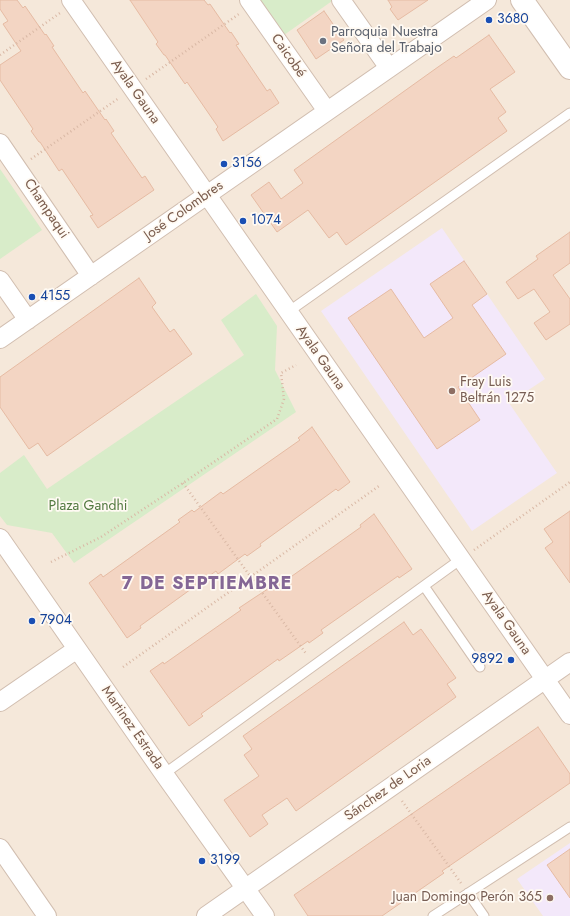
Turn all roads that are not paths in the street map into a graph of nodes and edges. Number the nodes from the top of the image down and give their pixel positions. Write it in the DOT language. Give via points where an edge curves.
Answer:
graph roads {
  1 [pos="249,0"];
  2 [pos="341,0"];
  3 [pos="487,0"];
  4 [pos="522,0"];
  5 [pos="72,2"];
  6 [pos="389,68"];
  7 [pos="570,68"];
  8 [pos="327,111"];
  9 [pos="570,112"];
  10 [pos="0,143"];
  11 [pos="207,195"];
  12 [pos="91,276"];
  13 [pos="0,280"];
  14 [pos="288,312"];
  15 [pos="28,320"];
  16 [pos="0,339"];
  17 [pos="0,538"];
  18 [pos="461,559"];
  19 [pos="424,586"];
  20 [pos="77,649"];
  21 [pos="570,662"];
  22 [pos="480,667"];
  23 [pos="545,680"];
  24 [pos="0,702"];
  25 [pos="570,716"];
  26 [pos="164,774"];
  27 [pos="570,827"];
  28 [pos="0,848"];
  29 [pos="246,888"];
  30 [pos="468,893"];
  31 [pos="47,916"];
  32 [pos="206,916"];
  33 [pos="265,916"];
  34 [pos="433,916"];
  35 [pos="484,916"];
  1 -- 8 [label="street, Caicobé"];
  2 -- 6 [label="street"];
  3 -- 6 [label="street, José Colombres"];
  4 -- 7 [label="street"];
  5 -- 11 [label="street, Ayala Gauna"];
  6 -- 8 [label="street, José Colombres"];
  8 -- 11 [label="street, José Colombres"];
  9 -- 14 [label="lane"];
  10 -- 12 [label="street, Champaqui"];
  11 -- 12 [label="street, José Colombres"];
  11 -- 14 [label="street, Ayala Gauna"];
  12 -- 15 [label="street, José Colombres"];
  13 -- 15 [label="street"];
  14 -- 18 [label="street, Ayala Gauna"];
  15 -- 16 [label="street, José Colombres"];
  17 -- 20 [label="street, Martinez Estrada"];
  18 -- 19 [label="lane"];
  18 -- 23 [label="street, Ayala Gauna"];
  19 -- 22 [label="lane"];
  19 -- 26 [label="lane"];
  20 -- 24 [label="street"];
  20 -- 26 [label="street, Martinez Estrada"];
  21 -- 23 [label="street, Sánchez de Loria"];
  23 -- 25 [label="street, Ayala Gauna"];
  23 -- 29 [label="street, Sánchez de Loria"];
  26 -- 29 [label="street, Martinez Estrada"];
  27 -- 30 [label="lane"];
  28 -- 31 [label="street"];
  29 -- 32 [label="street, Sánchez de Loria"];
  29 -- 33 [label="street, Martinez Estrada"];
  30 -- 34 [label="lane"];
  30 -- 35 [label="lane"];
}
